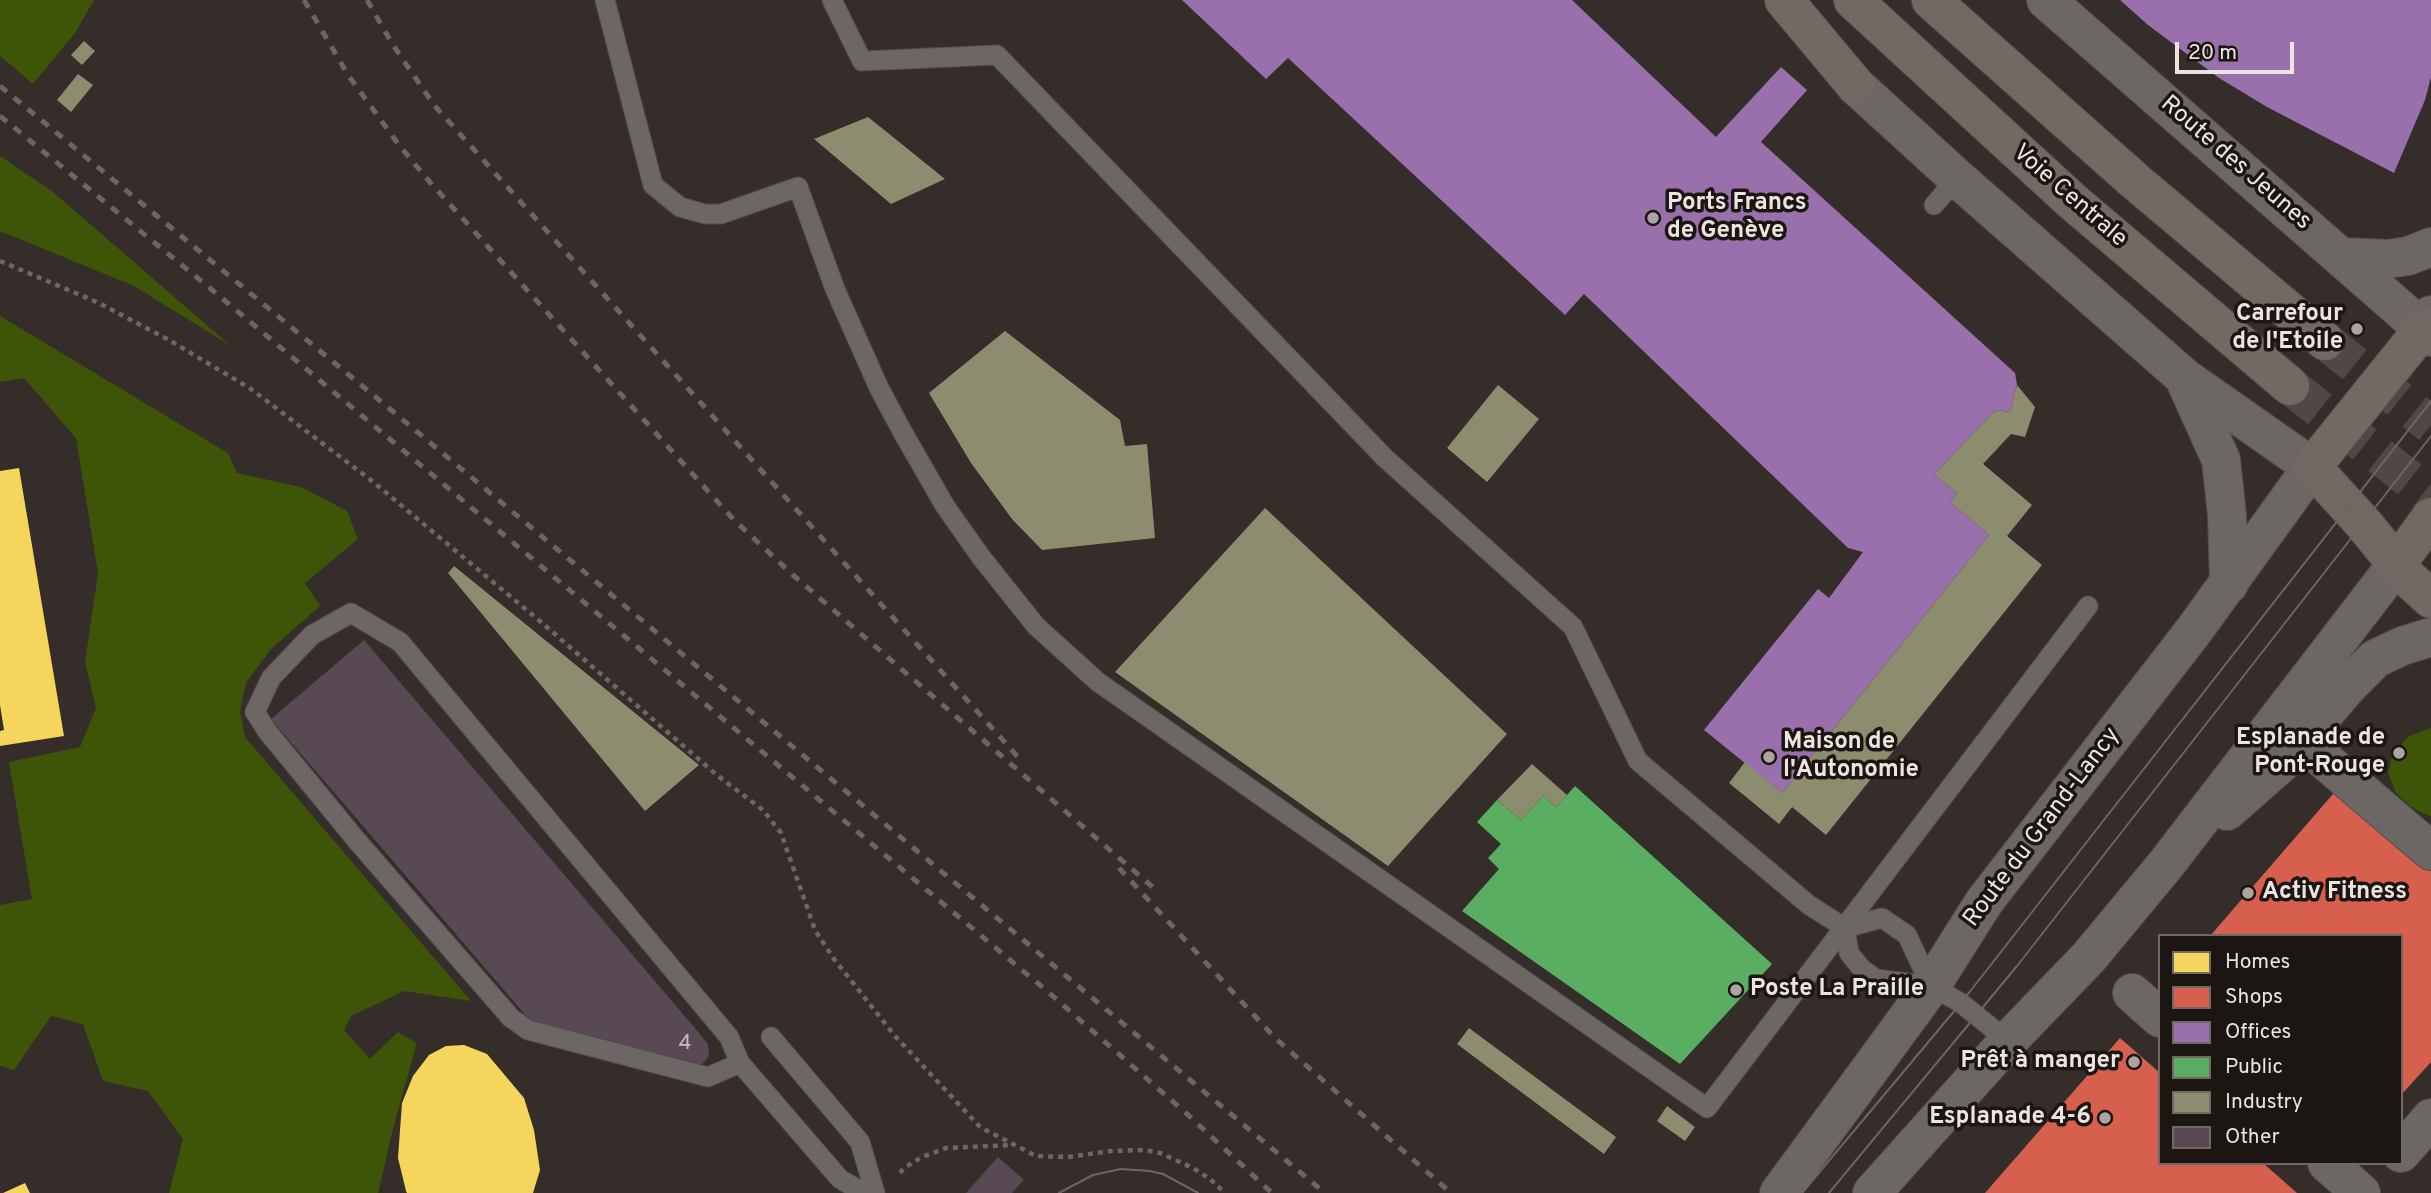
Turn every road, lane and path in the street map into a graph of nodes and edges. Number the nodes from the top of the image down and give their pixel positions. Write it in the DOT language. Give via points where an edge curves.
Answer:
graph roads {
  1 [pos="605,0"];
  2 [pos="832,0"];
  3 [pos="1784,0"];
  4 [pos="1853,0"];
  5 [pos="2046,0"];
  6 [pos="1937,4"];
  7 [pos="2431,247"];
  8 [pos="2342,257"];
  9 [pos="0,261"];
  10 [pos="2428,327"];
  11 [pos="2325,341"];
  12 [pos="2185,378"];
  13 [pos="2290,386"];
  14 [pos="2312,467"];
  15 [pos="2431,517"];
  16 [pos="2396,565"];
  17 [pos="2229,584"];
  18 [pos="2431,599"];
  19 [pos="2088,606"];
  20 [pos="2431,637"];
  21 [pos="2322,758"];
  22 [pos="2431,851"];
  23 [pos="2167,863"];
  24 [pos="1844,928"];
  25 [pos="1931,985"];
  26 [pos="2132,993"];
  27 [pos="2158,1015"];
  28 [pos="771,1037"];
  29 [pos="2008,1041"];
  30 [pos="740,1063"];
  31 [pos="2431,1118"];
  32 [pos="1014,1145"];
  33 [pos="2403,1151"];
  34 [pos="2329,1165"];
  35 [pos="2391,1165"];
  36 [pos="897,1176"];
  37 [pos="864,1193"];
  38 [pos="875,1193"];
  39 [pos="1225,1193"];
  40 [pos="1779,1193"];
  41 [pos="1872,1193"];
  42 [pos="2361,1193"];
  43 [pos="2367,1193"];
  1 -- 24 [label="lane" via="653,185 680,206 705,214 722,214 798,187 835,289 879,387 945,506 1036,626 1098,682 1707,1108"];
  2 -- 24 [label="lane" via="862,61 997,55 1385,458 1573,627 1638,761 1809,905"];
  3 -- 12 [label="main road" via="1946,192"];
  4 -- 13 [label="main road, Voie Centrale" via="2072,201"];
  5 -- 8 [label="main road, Route des Jeunes"];
  6 -- 11 [label="main road" via="2136,182"];
  7 -- 8 [label="main road" via="2388,259"];
  8 -- 10 [label="main road, Route des Jeunes"];
  9 -- 32 [label="path" via="99,303 251,389 372,481 763,810 781,833 814,930 854,987 979,1126"];
  10 -- 14 [label="main road"];
  12 -- 14 [label="main road"];
  12 -- 17 [label="main road" via="2221,460"];
  14 -- 16 [label="main road"];
  14 -- 17 [label="main road, Route du Grand-Lancy"];
  15 -- 16 [label="main road"];
  16 -- 18 [label="main road"];
  16 -- 23 [label="main road"];
  17 -- 25 [label="main road, Route du Grand-Lancy" via="1984,902"];
  19 -- 24 [label="lane"];
  20 -- 23 [label="main road" via="2375,659 2286,760"];
  21 -- 22 [label="main road"];
  23 -- 29 [label="main road" via="2089,957"];
  24 -- 25 [label="lane" via="1849,953 1876,979"];
  24 -- 25 [label="lane" via="1882,918 1907,935"];
  25 -- 29 [label="lane"];
  25 -- 40 [label="main road, Route du Grand-Lancy"];
  26 -- 27 [label="main road"];
  28 -- 38 [label="lane" via="860,1142"];
  29 -- 41 [label="main road"];
  30 -- 30 [label="lane" via="729,1037 400,642 351,613 312,635 271,678 255,712 267,731 511,1018 528,1030 708,1077"];
  30 -- 37 [label="lane" via="840,1179"];
  31 -- 33 [label="main road"];
  32 -- 36 [label="path" via="946,1149 922,1157"];
  32 -- 39 [label="path" via="1036,1156 1051,1157 1111,1151 1160,1153 1193,1168"];
  34 -- 42 [label="main road"];
  35 -- 43 [label="main road"];
}
